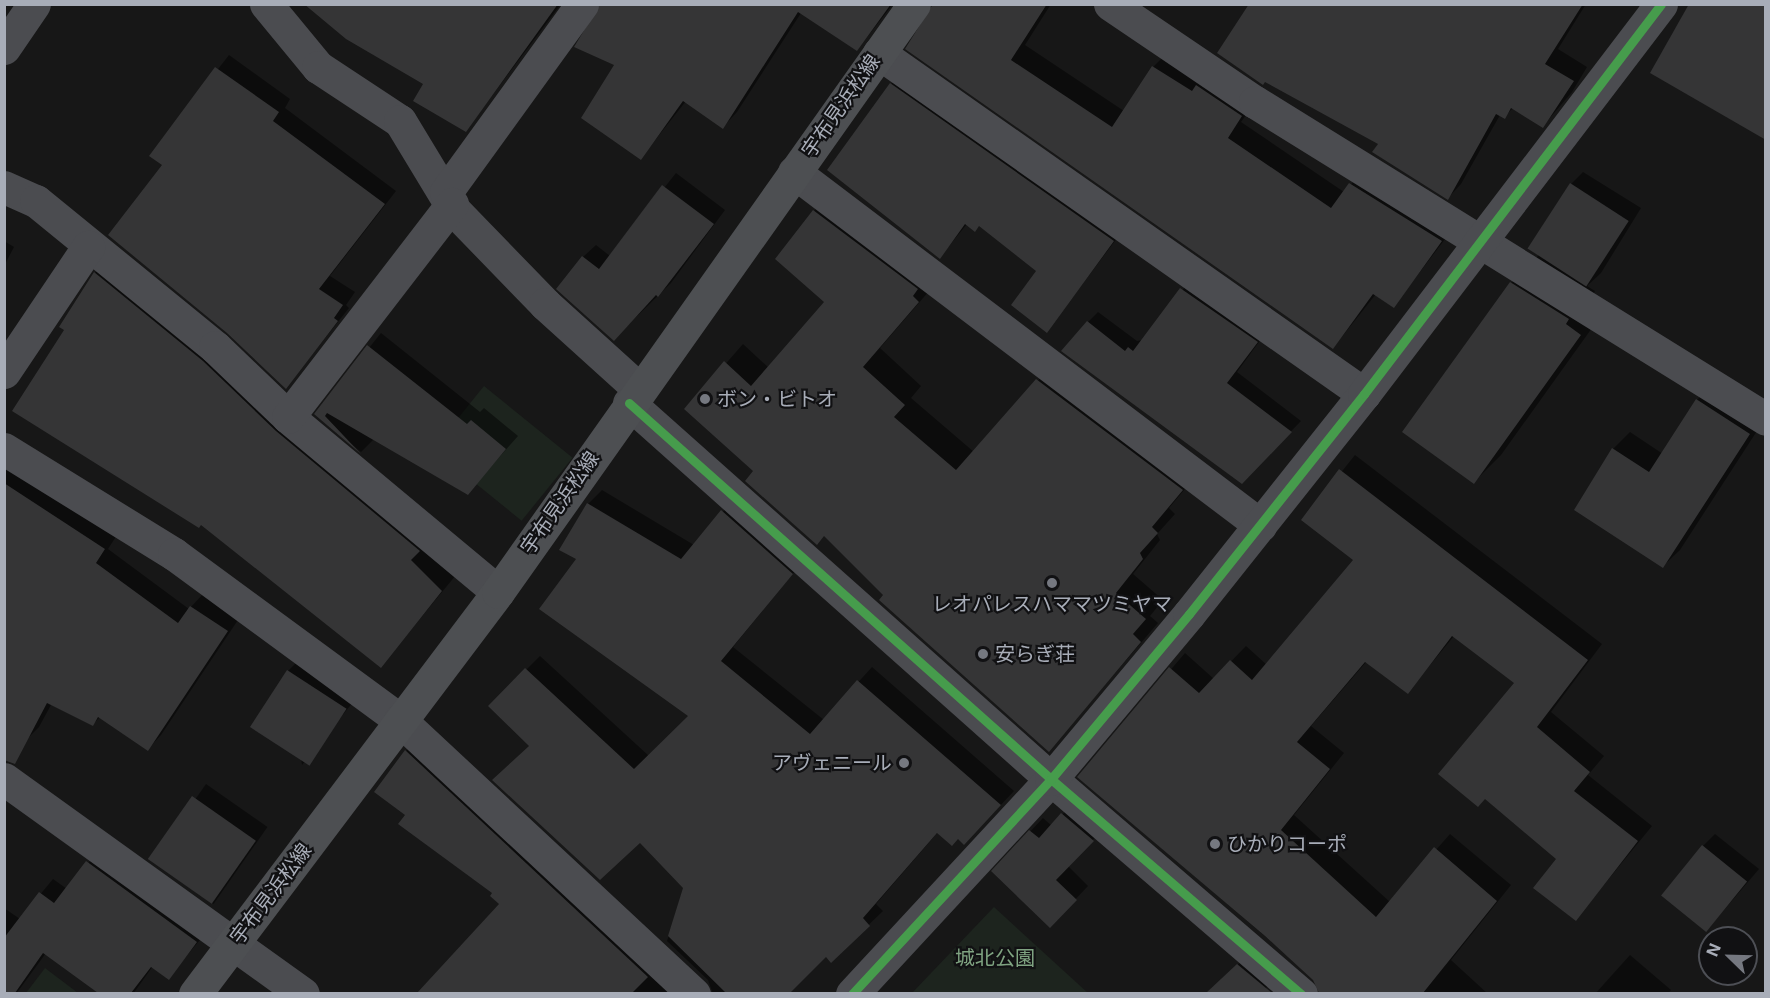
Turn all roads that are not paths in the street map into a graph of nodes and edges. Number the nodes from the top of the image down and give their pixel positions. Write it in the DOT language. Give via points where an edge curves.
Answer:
graph roads {
  1 [pos="34,4"];
  2 [pos="266,4"];
  3 [pos="582,4"];
  4 [pos="914,4"];
  5 [pos="1110,4"];
  6 [pos="1661,4"];
  7 [pos="4,48"];
  8 [pos="879,53"];
  9 [pos="795,172"];
  10 [pos="4,187"];
  11 [pos="449,198"];
  12 [pos="1479,241"];
  13 [pos="88,247"];
  14 [pos="4,372"];
  15 [pos="1364,394"];
  16 [pos="634,396"];
  17 [pos="288,417"];
  18 [pos="1766,419"];
  19 [pos="4,449"];
  20 [pos="1260,525"];
  21 [pos="498,591"];
  22 [pos="400,720"];
  23 [pos="4,779"];
  24 [pos="1051,779"];
  25 [pos="236,942"];
  26 [pos="195,993"];
  27 [pos="303,993"];
  28 [pos="694,993"];
  29 [pos="852,993"];
  30 [pos="1301,993"];
  1 -- 7 [label="street"];
  2 -- 11 [label="street" via="318,66 400,121"];
  3 -- 11 [label="street"];
  4 -- 8 [label="main road, 宇布見浜松線"];
  5 -- 12 [label="street" via="1255,102"];
  6 -- 12 [label="street"];
  8 -- 9 [label="main road, 宇布見浜松線"];
  8 -- 15 [label="street"];
  9 -- 16 [label="main road, 宇布見浜松線"];
  9 -- 20 [label="street"];
  10 -- 13 [label="street" via="36,201"];
  11 -- 16 [label="street"];
  11 -- 17 [label="street"];
  12 -- 15 [label="street"];
  12 -- 18 [label="street"];
  13 -- 14 [label="street"];
  13 -- 17 [label="street" via="215,347"];
  15 -- 20 [label="street"];
  16 -- 21 [label="main road, 宇布見浜松線"];
  16 -- 24 [label="street"];
  17 -- 21 [label="street"];
  19 -- 22 [label="street" via="174,554"];
  20 -- 24 [label="street"];
  21 -- 22 [label="main road, 宇布見浜松線"];
  22 -- 25 [label="main road, 宇布見浜松線"];
  22 -- 28 [label="street"];
  23 -- 25 [label="street"];
  24 -- 29 [label="street"];
  24 -- 30 [label="street"];
  25 -- 26 [label="main road, 宇布見浜松線"];
  25 -- 27 [label="street"];
}
